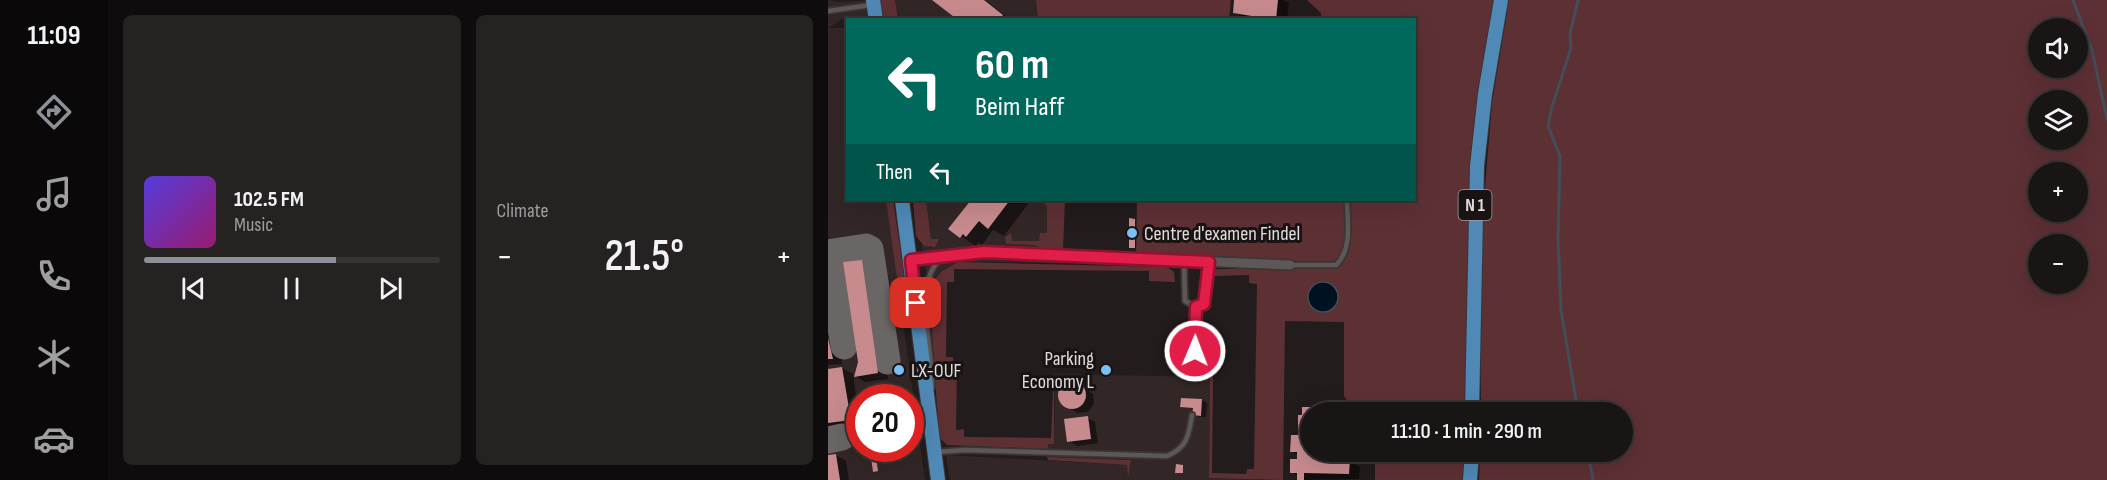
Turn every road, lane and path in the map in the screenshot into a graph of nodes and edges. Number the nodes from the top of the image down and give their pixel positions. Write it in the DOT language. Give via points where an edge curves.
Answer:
graph roads {
  1 [pos="1501,0"];
  2 [pos="873,2"];
  3 [pos="828,11"];
  4 [pos="876,18"];
  5 [pos="902,201"];
  6 [pos="1347,201"];
  7 [pos="946,255"];
  8 [pos="911,260"];
  9 [pos="1184,262"];
  10 [pos="1209,262"];
  11 [pos="1290,265"];
  12 [pos="1196,307"];
  13 [pos="1195,364"];
  14 [pos="1472,402"];
  15 [pos="1192,415"];
  16 [pos="930,419"];
  17 [pos="934,453"];
  18 [pos="1471,462"];
  19 [pos="938,480"];
  20 [pos="1470,480"];
  1 -- 14 [label="main road, N 1" via="1477,166"];
  2 -- 3 [label="lane"];
  2 -- 4 [label="main road"];
  5 -- 8 [label="main road"];
  6 -- 11 [label="lane" via="1344,257 1336,265"];
  7 -- 8 [label="street"];
  7 -- 9 [label="street" via="984,252"];
  7 -- 16 [label="lane" via="934,264 926,281 933,374"];
  8 -- 16 [label="main road"];
  9 -- 10 [label="street"];
  9 -- 12 [label="lane" via="1183,296 1185,302"];
  10 -- 11 [label="street"];
  10 -- 12 [label="lane" via="1206,298 1204,304"];
  12 -- 13 [label="lane"];
  15 -- 17 [label="lane" via="1180,451 1167,456 965,450"];
  16 -- 17 [label="main road"];
  17 -- 19 [label="main road"];
  18 -- 20 [label="main road"];
}
